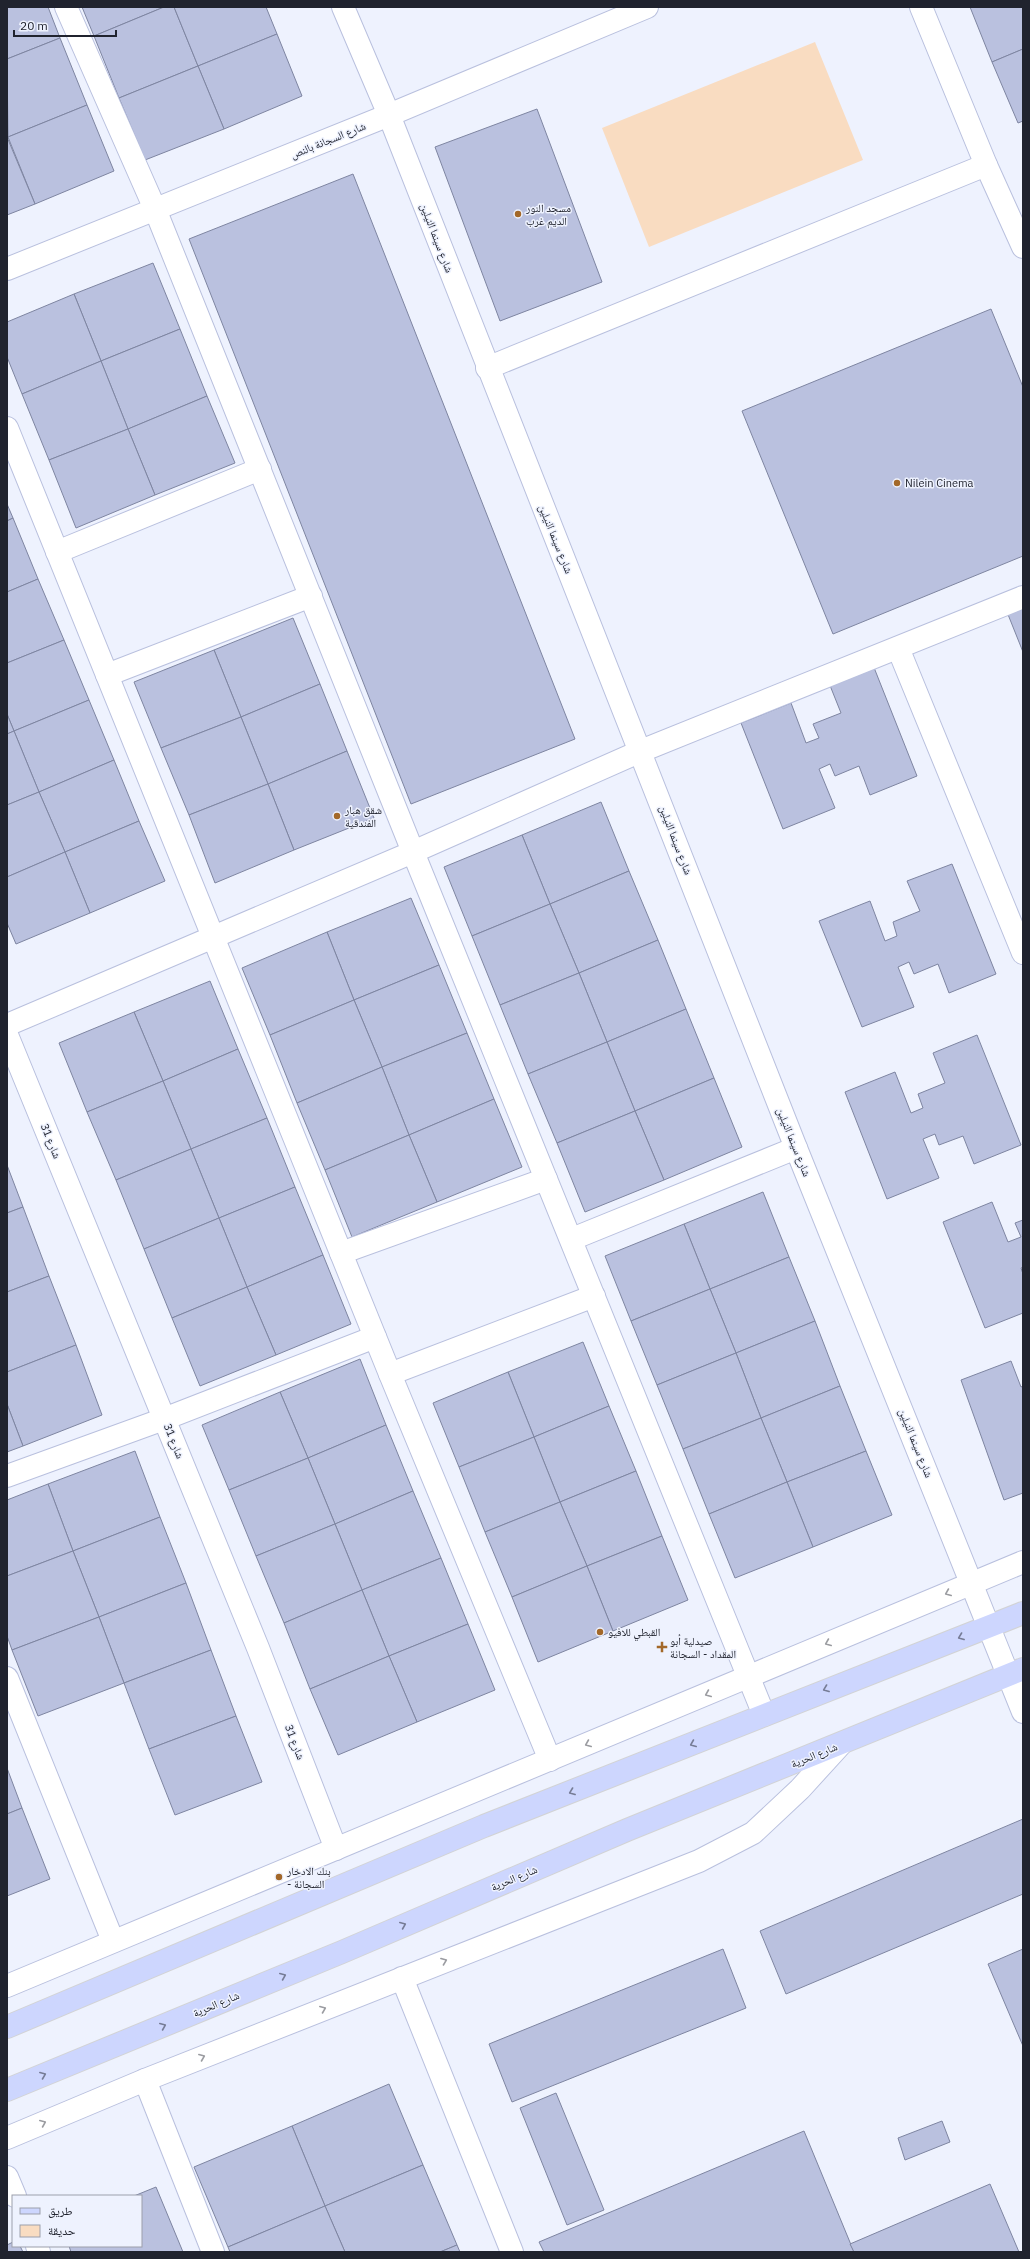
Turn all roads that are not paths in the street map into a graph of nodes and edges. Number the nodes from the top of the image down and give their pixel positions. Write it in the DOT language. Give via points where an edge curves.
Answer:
graph roads {
  1 [pos="66,7"];
  2 [pos="343,7"];
  3 [pos="647,7"];
  4 [pos="921,7"];
  5 [pos="389,115"];
  6 [pos="986,165"];
  7 [pos="155,209"];
  8 [pos="1023,246"];
  9 [pos="7,269"];
  10 [pos="487,368"];
  11 [pos="7,428"];
  12 [pos="260,469"];
  13 [pos="57,552"];
  14 [pos="311,596"];
  15 [pos="1023,596"];
  16 [pos="898,648"];
  17 [pos="107,675"];
  18 [pos="641,752"];
  19 [pos="413,852"];
  20 [pos="213,936"];
  21 [pos="1023,953"];
  22 [pos="7,1025"];
  23 [pos="7,1035"];
  24 [pos="796,1148"];
  25 [pos="546,1179"];
  26 [pos="572,1239"];
  27 [pos="341,1253"];
  28 [pos="594,1296"];
  29 [pos="375,1337"];
  30 [pos="390,1374"];
  31 [pos="164,1419"];
  32 [pos="7,1476"];
  33 [pos="1023,1562"];
  34 [pos="972,1583"];
  35 [pos="1023,1613"];
  36 [pos="989,1626"];
  37 [pos="1016,1672"];
  38 [pos="749,1677"];
  39 [pos="7,1678"];
  40 [pos="1023,1712"];
  41 [pos="764,1715"];
  42 [pos="841,1744"];
  43 [pos="550,1760"];
  44 [pos="336,1848"];
  45 [pos="113,1941"];
  46 [pos="402,1978"];
  47 [pos="7,1986"];
  48 [pos="7,2026"];
  49 [pos="145,2080"];
  50 [pos="7,2090"];
  51 [pos="7,2138"];
  52 [pos="7,2177"];
  53 [pos="15,2195"];
  54 [pos="213,2252"];
  55 [pos="512,2252"];
  1 -- 7 [label="street"];
  2 -- 5 [label="street, شارع سينما النيلين"];
  3 -- 5 [label="street, شارع السجانة بالنص"];
  4 -- 6 [label="street"];
  5 -- 7 [label="street, شارع السجانة بالنص"];
  5 -- 10 [label="street, شارع سينما النيلين"];
  6 -- 8 [label="street"];
  6 -- 10 [label="street"];
  7 -- 9 [label="street, شارع السجانة بالنص"];
  7 -- 12 [label="street"];
  10 -- 18 [label="street, شارع سينما النيلين"];
  11 -- 13 [label="street"];
  12 -- 13 [label="street"];
  12 -- 14 [label="street"];
  13 -- 17 [label="street"];
  14 -- 17 [label="street"];
  14 -- 19 [label="street"];
  15 -- 16 [label="street"];
  16 -- 18 [label="street"];
  16 -- 21 [label="street"];
  17 -- 20 [label="street"];
  18 -- 19 [label="street"];
  18 -- 24 [label="street, شارع سينما النيلين"];
  19 -- 20 [label="street"];
  19 -- 25 [label="street"];
  20 -- 22 [label="street"];
  20 -- 27 [label="street"];
  23 -- 31 [label="street, شارع 31"];
  24 -- 26 [label="street"];
  24 -- 34 [label="street, شارع سينما النيلين"];
  25 -- 26 [label="street"];
  25 -- 27 [label="street"];
  26 -- 28 [label="street"];
  27 -- 29 [label="street"];
  28 -- 30 [label="street"];
  28 -- 38 [label="street"];
  29 -- 30 [label="street"];
  29 -- 31 [label="street"];
  30 -- 43 [label="street"];
  31 -- 32 [label="street"];
  31 -- 44 [label="street, شارع 31" via="258,1648"];
  33 -- 34 [label="street"];
  34 -- 36 [label="street, شارع سينما النيلين"];
  34 -- 38 [label="street, one-way"];
  35 -- 36 [label="main road"];
  36 -- 37 [label="street, شارع سينما النيلين"];
  36 -- 41 [label="main road, one-way"];
  37 -- 40 [label="street, شارع سينما النيلين"];
  37 -- 42 [label="main road, شارع الحرية"];
  38 -- 41 [label="street"];
  38 -- 43 [label="street, one-way"];
  39 -- 45 [label="street"];
  41 -- 48 [label="main road, one-way" via="336,1887"];
  46 -- 42 [label="street, one-way" via="699,1861 753,1833 800,1789"];
  50 -- 42 [label="main road, شارع الحرية, one-way" via="627,1830"];
  43 -- 44 [label="street"];
  44 -- 45 [label="street"];
  45 -- 47 [label="street"];
  49 -- 46 [label="street, one-way"];
  46 -- 55 [label="street"];
  51 -- 49 [label="street, one-way"];
  49 -- 54 [label="street"];
  52 -- 53 [label="street"];
}
